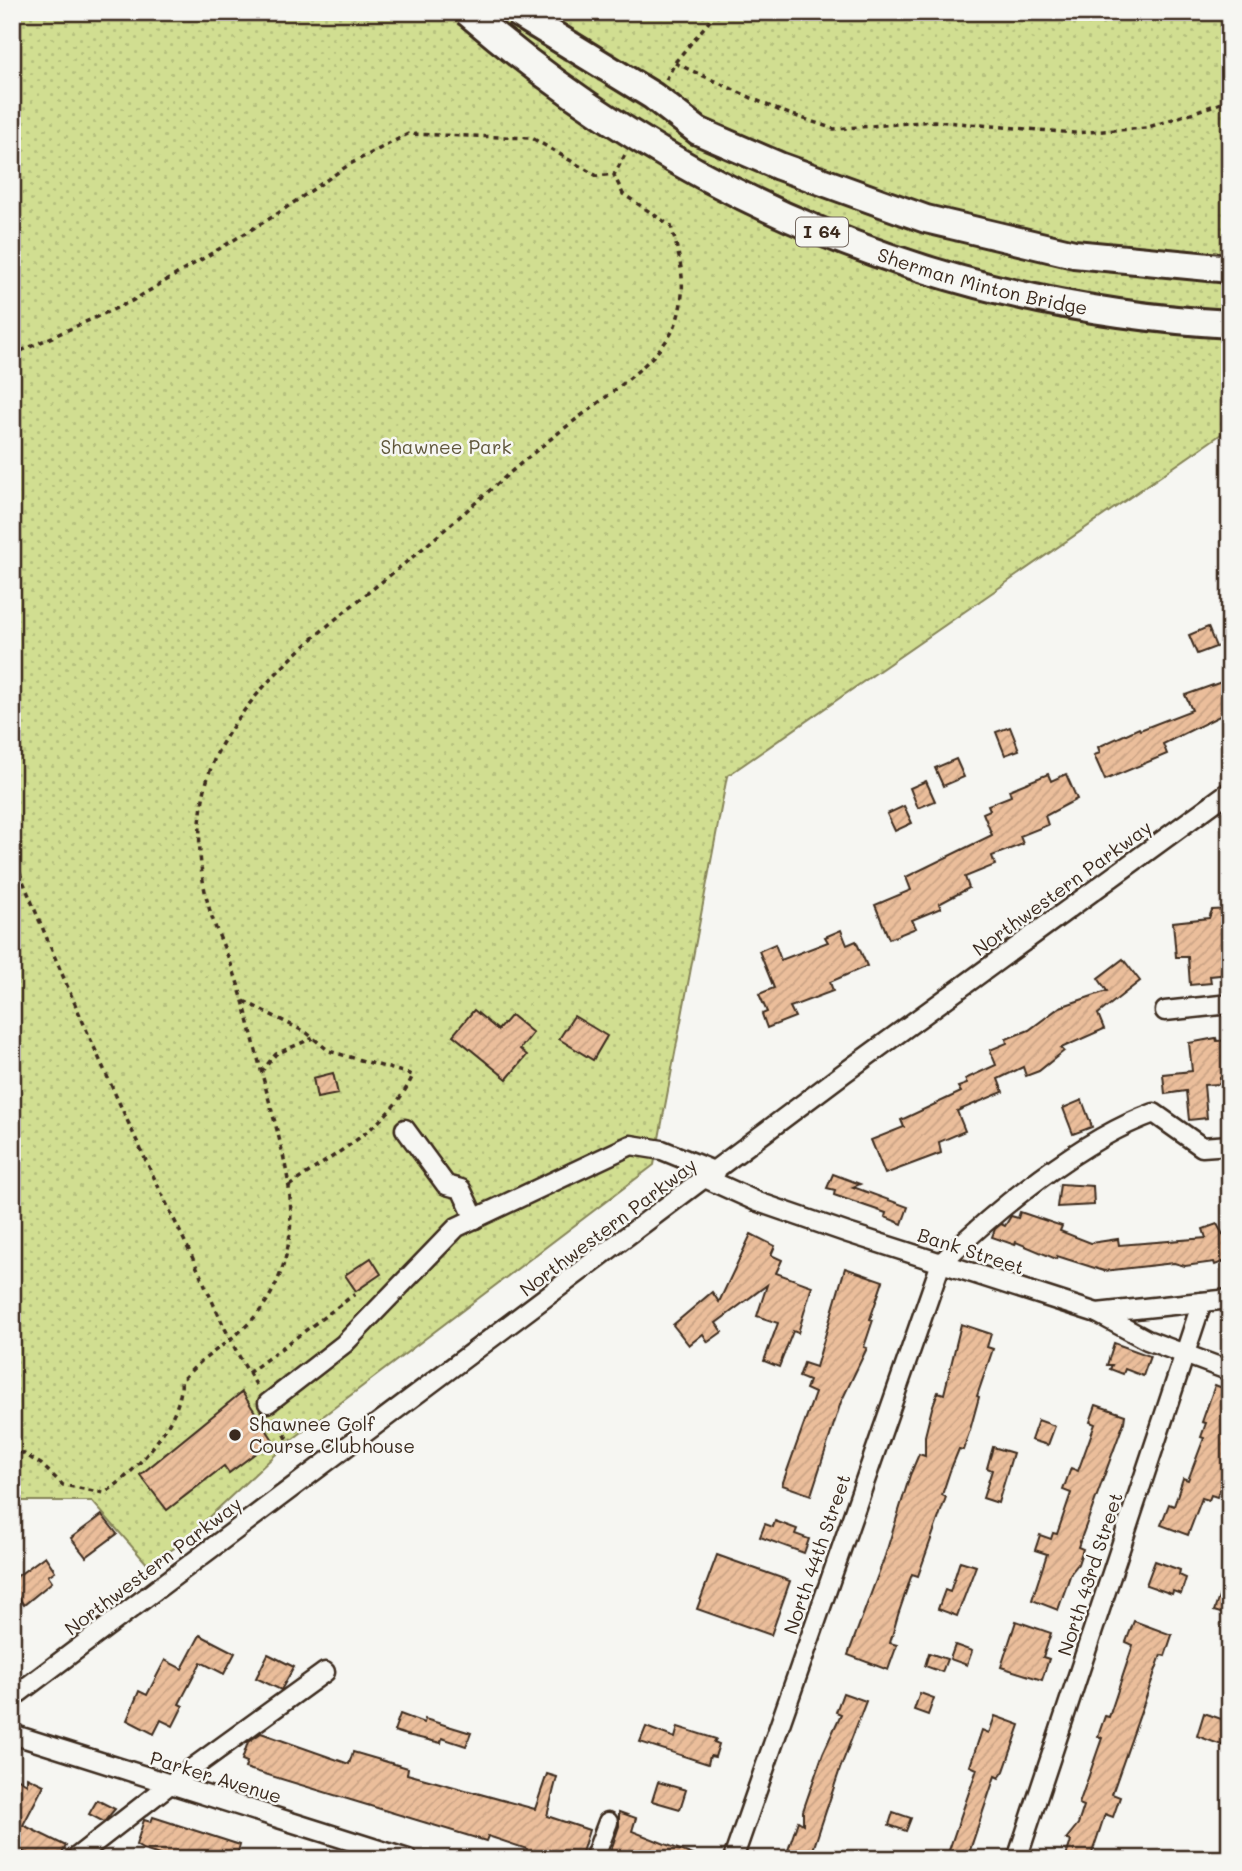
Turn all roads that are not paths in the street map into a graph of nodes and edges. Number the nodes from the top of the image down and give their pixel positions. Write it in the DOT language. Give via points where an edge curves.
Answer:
graph roads {
  1 [pos="467,12"];
  2 [pos="481,12"];
  3 [pos="516,12"];
  4 [pos="1230,269"];
  5 [pos="1230,312"];
  6 [pos="1230,324"];
  7 [pos="1230,791"];
  8 [pos="1230,1004"];
  9 [pos="1165,1011"];
  10 [pos="405,1129"];
  11 [pos="1230,1145"];
  12 [pos="711,1176"];
  13 [pos="475,1219"];
  14 [pos="941,1263"];
  15 [pos="1230,1299"];
  16 [pos="1202,1302"];
  17 [pos="1097,1313"];
  18 [pos="1185,1356"];
  19 [pos="1230,1371"];
  20 [pos="268,1403"];
  21 [pos="325,1672"];
  22 [pos="12,1698"];
  23 [pos="12,1734"];
  24 [pos="169,1785"];
  25 [pos="608,1822"];
  26 [pos="75,1859"];
  27 [pos="408,1859"];
  28 [pos="594,1859"];
  29 [pos="733,1859"];
  30 [pos="1017,1859"];
  1 -- 6 [label="highway, Sherman Minton Bridge / I 64, bridge" via="557,85 681,166 847,243 910,266 1020,296 1124,315"];
  2 -- 5 [label="highway" via="634,127 761,196 857,236 959,271 1037,289 1133,305"];
  3 -- 4 [label="highway, I 64, bridge" via="653,96 698,131 901,210 1074,254"];
  7 -- 12 [label="street, Northwestern Parkway"];
  8 -- 9 [label="street"];
  10 -- 13 [label="street" via="446,1185 461,1189"];
  11 -- 14 [label="street" via="1202,1147 1154,1113 1121,1125 993,1213"];
  12 -- 13 [label="street, Bank Street" via="662,1150 631,1145"];
  12 -- 14 [label="street, Bank Street" via="758,1202"];
  12 -- 22 [label="street, Northwestern Parkway"];
  13 -- 20 [label="street, Bank Street" via="457,1227 345,1344"];
  14 -- 17 [label="street, Bank Street"];
  14 -- 29 [label="street, North 44th Street"];
  15 -- 16 [label="street, Bank Street"];
  16 -- 17 [label="street, Bank Street"];
  16 -- 18 [label="street, North 43rd Street"];
  17 -- 18 [label="street" via="1119,1328"];
  18 -- 19 [label="street"];
  18 -- 30 [label="street, North 43rd Street"];
  21 -- 24 [label="street"];
  23 -- 24 [label="street, Parker Avenue"];
  24 -- 26 [label="street"];
  24 -- 27 [label="street, Parker Avenue"];
  25 -- 28 [label="street"];
}
